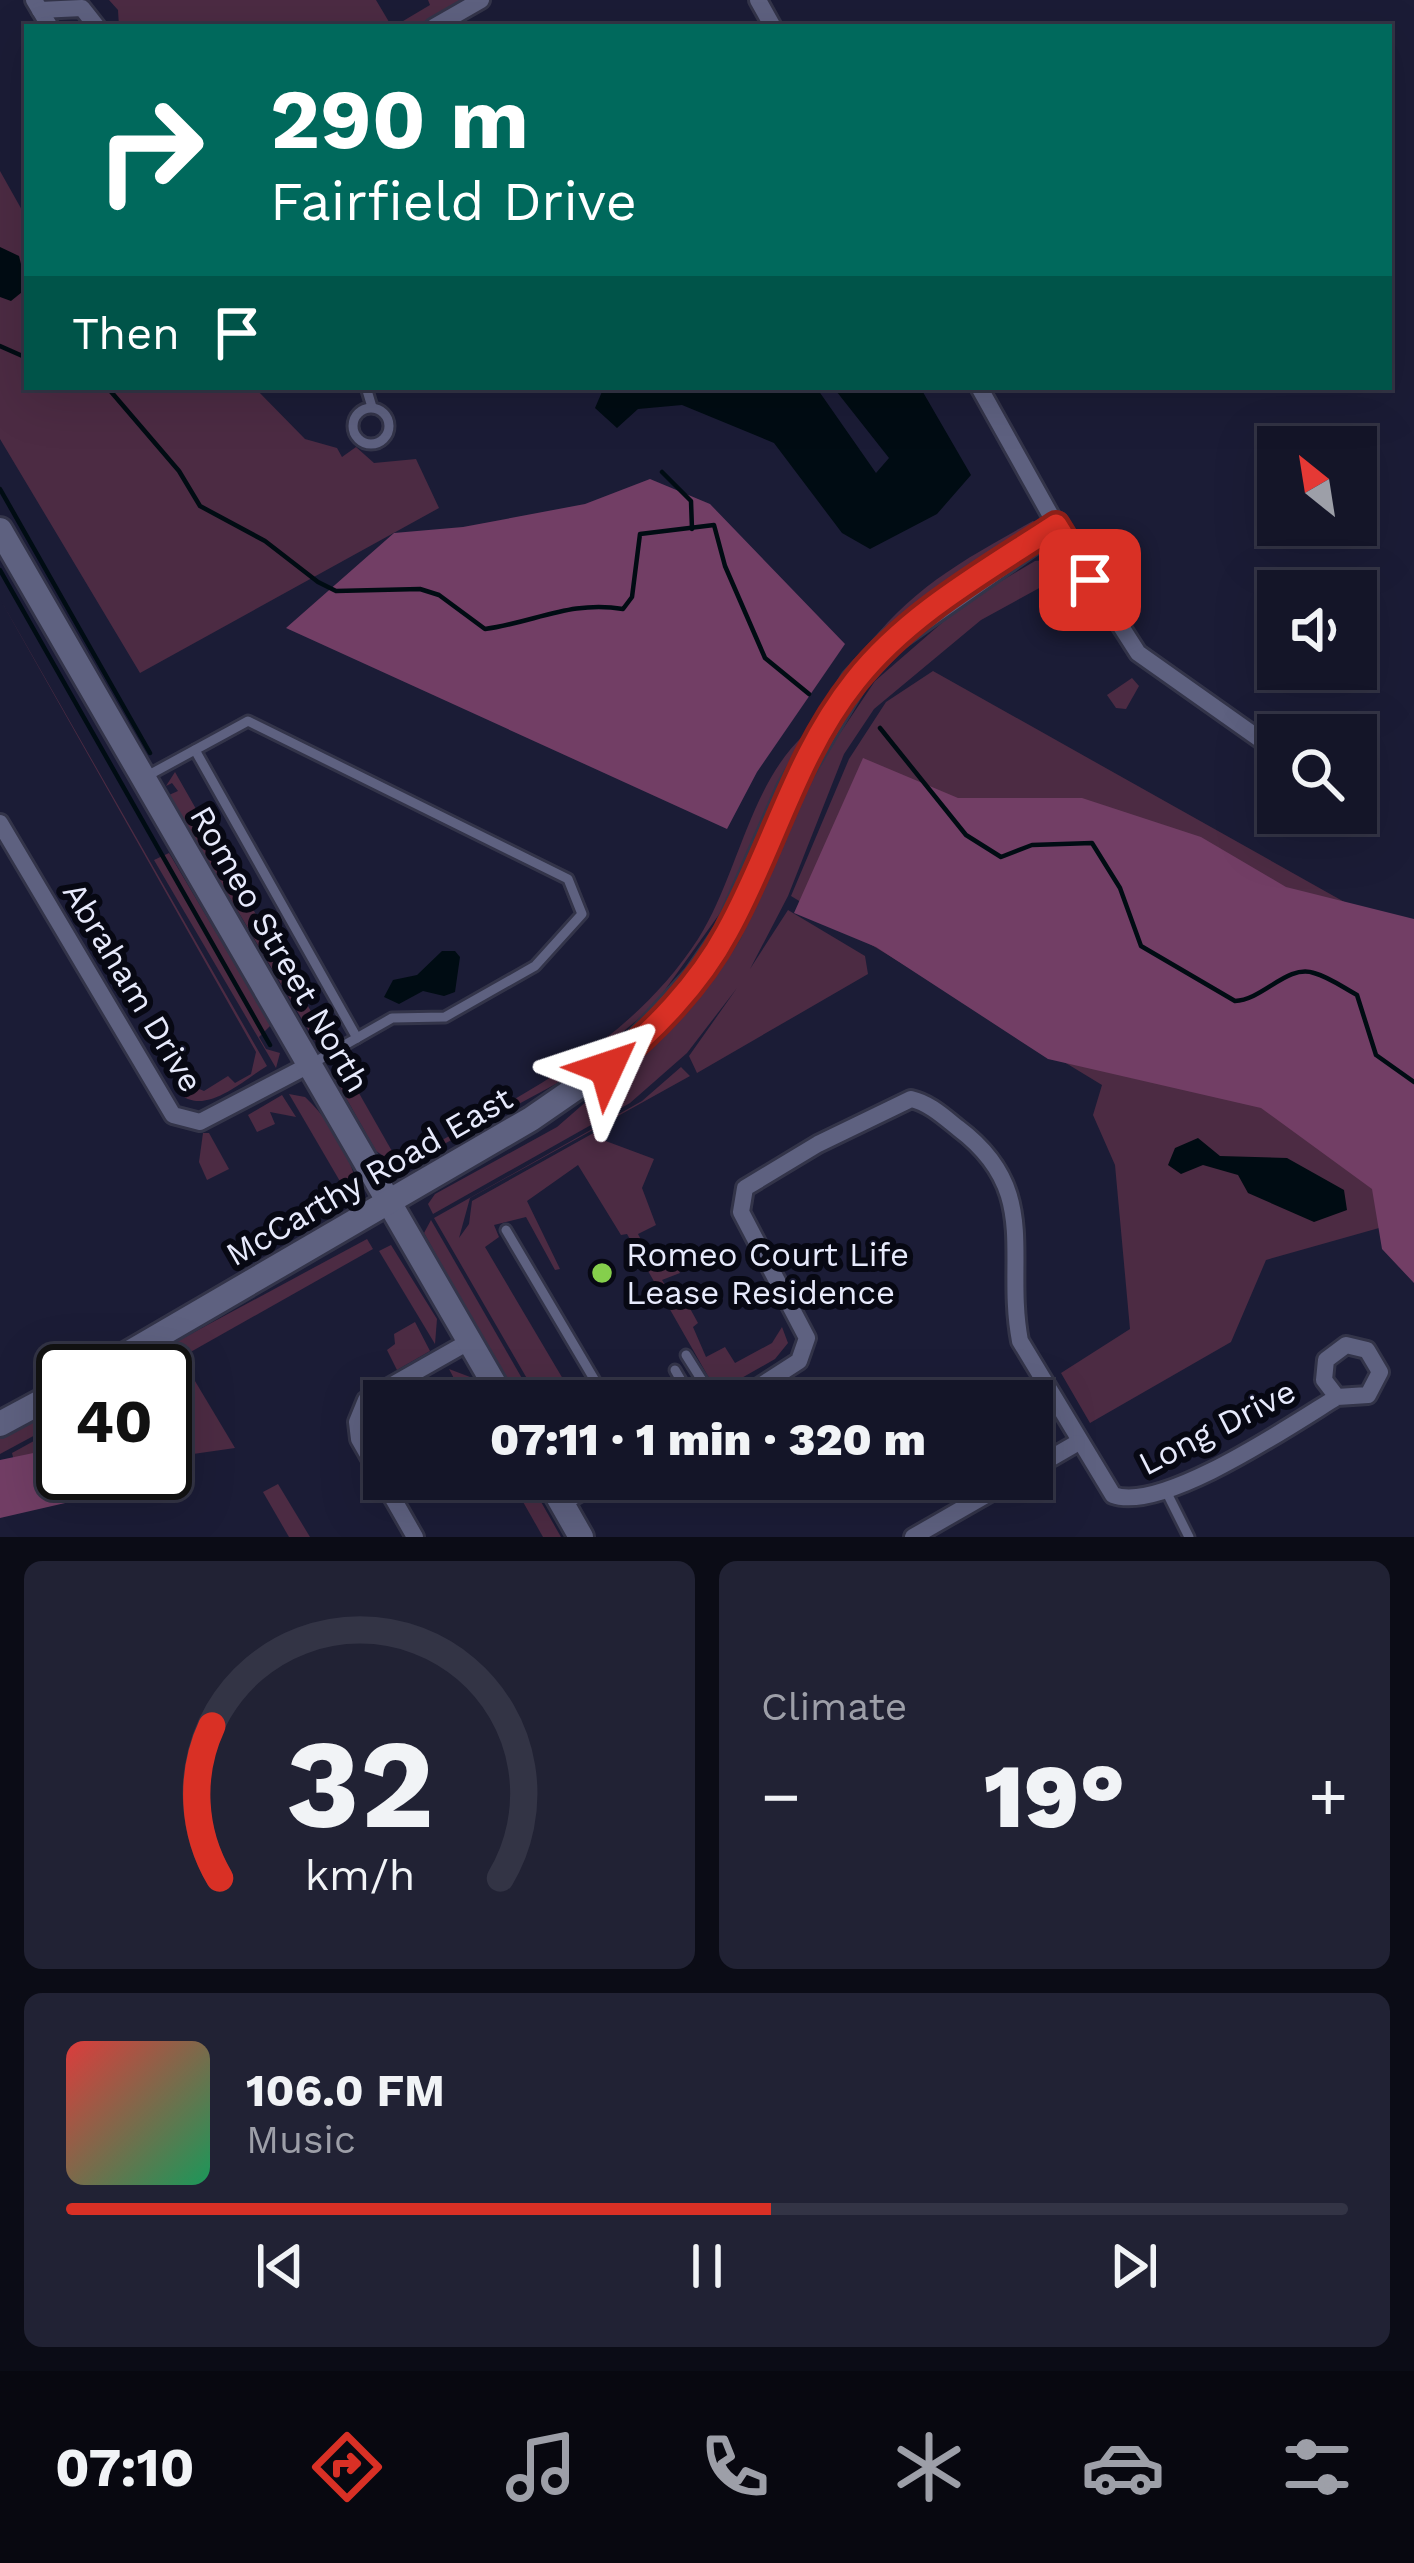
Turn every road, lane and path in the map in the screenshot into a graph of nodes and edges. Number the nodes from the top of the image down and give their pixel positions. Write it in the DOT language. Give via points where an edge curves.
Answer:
graph roads {
  1 [pos="481,0"];
  2 [pos="41,12"];
  3 [pos="95,24"];
  4 [pos="439,24"];
  5 [pos="367,390"];
  6 [pos="981,390"];
  7 [pos="372,407"];
  8 [pos="1056,525"];
  9 [pos="0,530"];
  10 [pos="1257,737"];
  11 [pos="195,750"];
  12 [pos="143,778"];
  13 [pos="0,823"];
  14 [pos="357,1038"];
  15 [pos="308,1065"];
  16 [pos="391,1203"];
  17 [pos="506,1230"];
  18 [pos="470,1341"];
  19 [pos="145,1344"];
  20 [pos="686,1355"];
  21 [pos="675,1370"];
  22 [pos="492,1380"];
  23 [pos="595,1380"];
  24 [pos="681,1380"];
  25 [pos="702,1380"];
  26 [pos="769,1380"];
  27 [pos="1042,1380"];
  28 [pos="1337,1397"];
  29 [pos="1053,1400"];
  30 [pos="36,1405"];
  31 [pos="0,1424"];
  32 [pos="1077,1443"];
  33 [pos="1053,1457"];
  34 [pos="1167,1493"];
  35 [pos="560,1500"];
  36 [pos="567,1500"];
  37 [pos="978,1500"];
  38 [pos="562,1503"];
  39 [pos="917,1536"];
  40 [pos="415,1537"];
  41 [pos="581,1537"];
  42 [pos="1189,1537"];
  1 -- 4 [label="street"];
  2 -- 3 [label="street" via="82,8"];
  5 -- 7 [label="lane"];
  6 -- 8 [label="street"];
  7 -- 7 [label="lane" via="356,415 353,427 357,438 374,444 389,422"];
  8 -- 10 [label="street" via="1138,653"];
  8 -- 16 [label="street, McCarthy Road East" via="892,640 854,681 790,789 727,933 661,1019 586,1085"];
  9 -- 12 [label="street, Romeo Street North"];
  11 -- 12 [label="lane"];
  11 -- 14 [label="lane"];
  11 -- 14 [label="lane" via="253,723 577,890 582,914 535,966 445,1017 392,1018"];
  12 -- 15 [label="street, Romeo Street North"];
  13 -- 15 [label="street, Abraham Drive" via="173,1115 200,1122"];
  14 -- 15 [label="lane"];
  15 -- 16 [label="street, Romeo Street North"];
  16 -- 18 [label="street, Romeo Street North"];
  16 -- 19 [label="street, McCarthy Road East"];
  17 -- 23 [label="lane"];
  18 -- 22 [label="street, Romeo Street North"];
  18 -- 40 [label="street" via="366,1400 357,1422"];
  20 -- 25 [label="lane"];
  21 -- 24 [label="lane"];
  26 -- 27 [label="street, Long Drive" via="799,1360 807,1338 741,1212 745,1188 911,1099 980,1144 1004,1179 1020,1252 1020,1341"];
  28 -- 34 [label="street, Long Drive"];
  29 -- 32 [label="street, Long Drive"];
  30 -- 31 [label="street"];
  32 -- 33 [label="street"];
  32 -- 34 [label="street, Long Drive" via="1113,1495"];
  34 -- 42 [label="lane"];
  35 -- 38 [label="street"];
  36 -- 38 [label="street"];
  37 -- 39 [label="street"];
  38 -- 41 [label="street"];
}
